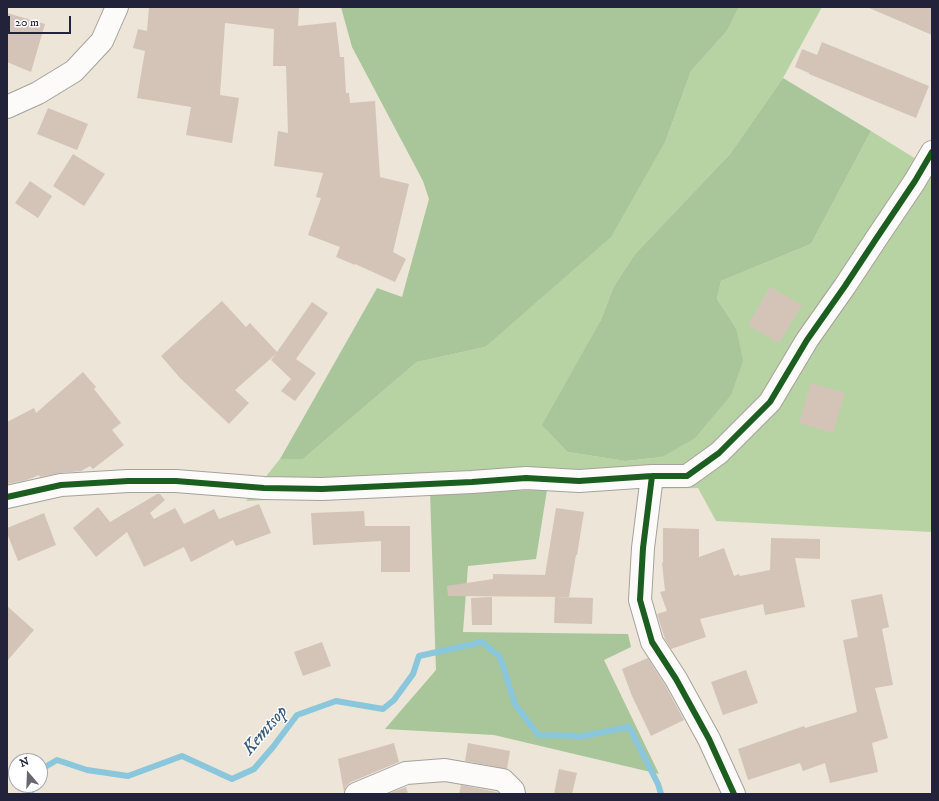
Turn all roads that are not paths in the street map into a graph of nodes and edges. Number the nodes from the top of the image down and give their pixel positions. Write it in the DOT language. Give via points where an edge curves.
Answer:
graph roads {
  1 [pos="117,7"];
  2 [pos="7,107"];
  3 [pos="932,152"];
  4 [pos="652,476"];
  5 [pos="7,497"];
  6 [pos="356,794"];
  7 [pos="514,794"];
  8 [pos="734,794"];
  1 -- 2 [label="street" via="102,41 74,71 38,93"];
  3 -- 4 [label="street" via="807,340 770,402 719,453 687,476"];
  4 -- 5 [label="street" via="579,481 526,478 322,489 128,481 61,485"];
  4 -- 8 [label="street" via="643,548 640,600 652,642 709,739"];
  6 -- 7 [label="street" via="406,773 445,770 503,780"];
}
